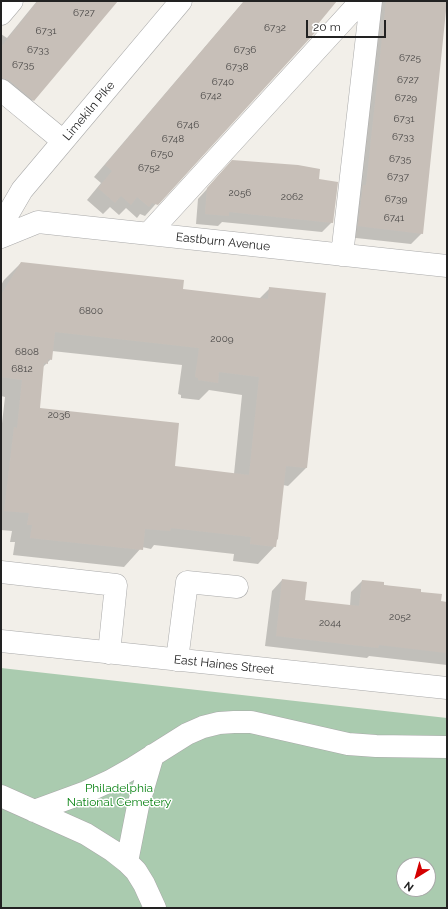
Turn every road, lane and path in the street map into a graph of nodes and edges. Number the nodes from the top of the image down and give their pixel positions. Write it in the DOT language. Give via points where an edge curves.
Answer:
graph roads {
  1 [pos="12,1"];
  2 [pos="181,1"];
  3 [pos="361,1"];
  4 [pos="371,1"];
  5 [pos="1,14"];
  6 [pos="1,90"];
  7 [pos="63,142"];
  8 [pos="1,226"];
  9 [pos="148,234"];
  10 [pos="1,237"];
  11 [pos="342,254"];
  12 [pos="447,266"];
  13 [pos="1,572"];
  14 [pos="237,587"];
  15 [pos="1,641"];
  16 [pos="109,653"];
  17 [pos="177,660"];
  18 [pos="447,688"];
  19 [pos="447,747"];
  20 [pos="153,755"];
  21 [pos="1,796"];
  22 [pos="34,811"];
  23 [pos="127,862"];
  24 [pos="155,908"];
  1 -- 5 [label="street"];
  2 -- 7 [label="street, Limekiln Pike"];
  3 -- 9 [label="street"];
  4 -- 11 [label="street"];
  6 -- 7 [label="street"];
  7 -- 8 [label="street, Limekiln Pike" via="22,190"];
  9 -- 10 [label="street, Eastburn Avenue" via="38,222"];
  9 -- 11 [label="street, Eastburn Avenue"];
  11 -- 12 [label="street, Eastburn Avenue"];
  13 -- 16 [label="street" via="116,585"];
  14 -- 17 [label="street" via="187,582"];
  15 -- 16 [label="street, East Haines Street"];
  16 -- 17 [label="street, East Haines Street"];
  17 -- 18 [label="street, East Haines Street"];
  19 -- 20 [label="street" via="348,744 272,726 234,722 197,729"];
  20 -- 22 [label="street" via="92,789"];
  20 -- 23 [label="street" via="138,806"];
  21 -- 22 [label="street"];
  22 -- 23 [label="street" via="86,834"];
  23 -- 24 [label="street" via="144,884"];
}
